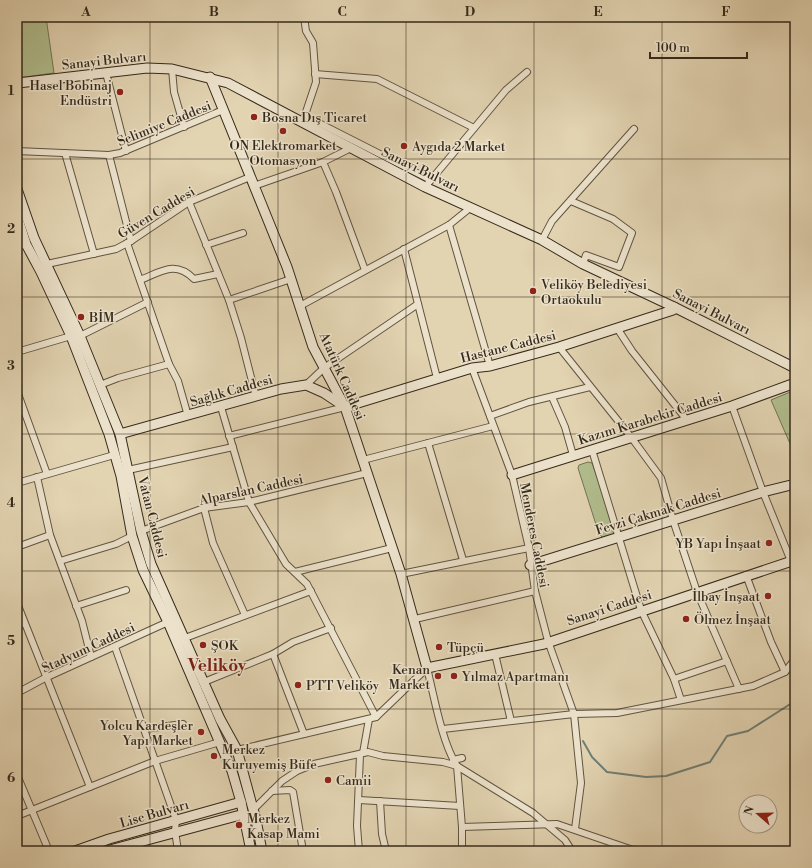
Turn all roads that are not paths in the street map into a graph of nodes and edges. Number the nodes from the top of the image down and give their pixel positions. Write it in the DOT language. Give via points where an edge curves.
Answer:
graph roads {
  1 [pos="304,17"];
  2 [pos="172,69"];
  3 [pos="527,72"];
  4 [pos="106,73"];
  5 [pos="315,74"];
  6 [pos="210,77"];
  7 [pos="17,84"];
  8 [pos="223,110"];
  9 [pos="304,119"];
  10 [pos="184,127"];
  11 [pos="474,128"];
  12 [pos="634,129"];
  13 [pos="351,148"];
  14 [pos="17,151"];
  15 [pos="126,151"];
  16 [pos="65,153"];
  17 [pos="109,155"];
  18 [pos="323,162"];
  19 [pos="250,177"];
  20 [pos="431,180"];
  21 [pos="254,186"];
  22 [pos="425,187"];
  23 [pos="17,189"];
  24 [pos="571,201"];
  25 [pos="189,202"];
  26 [pos="470,208"];
  27 [pos="17,216"];
  28 [pos="449,225"];
  29 [pos="243,233"];
  30 [pos="542,240"];
  31 [pos="129,242"];
  32 [pos="26,244"];
  33 [pos="206,245"];
  34 [pos="17,247"];
  35 [pos="404,249"];
  36 [pos="94,254"];
  37 [pos="47,264"];
  38 [pos="583,264"];
  39 [pos="615,266"];
  40 [pos="365,270"];
  41 [pos="218,274"];
  42 [pos="611,276"];
  43 [pos="291,279"];
  44 [pos="140,280"];
  45 [pos="229,300"];
  46 [pos="148,302"];
  47 [pos="418,304"];
  48 [pos="300,306"];
  49 [pos="674,307"];
  50 [pos="617,328"];
  51 [pos="76,336"];
  52 [pos="559,347"];
  53 [pos="17,352"];
  54 [pos="169,364"];
  55 [pos="490,366"];
  56 [pos="324,368"];
  57 [pos="472,368"];
  58 [pos="795,368"];
  59 [pos="437,378"];
  60 [pos="795,383"];
  61 [pos="100,385"];
  62 [pos="306,385"];
  63 [pos="590,387"];
  64 [pos="17,390"];
  65 [pos="256,397"];
  66 [pos="552,397"];
  67 [pos="732,406"];
  68 [pos="221,407"];
  69 [pos="345,407"];
  70 [pos="188,416"];
  71 [pos="490,416"];
  72 [pos="686,419"];
  73 [pos="493,426"];
  74 [pos="229,436"];
  75 [pos="631,437"];
  76 [pos="121,438"];
  77 [pos="428,443"];
  78 [pos="112,445"];
  79 [pos="233,447"];
  80 [pos="592,450"];
  81 [pos="114,455"];
  82 [pos="573,455"];
  83 [pos="363,460"];
  84 [pos="128,470"];
  85 [pos="367,473"];
  86 [pos="47,474"];
  87 [pos="512,474"];
  88 [pos="37,477"];
  89 [pos="17,483"];
  90 [pos="795,484"];
  91 [pos="763,492"];
  92 [pos="249,502"];
  93 [pos="204,508"];
  94 [pos="673,520"];
  95 [pos="141,531"];
  96 [pos="50,535"];
  97 [pos="132,536"];
  98 [pos="619,537"];
  99 [pos="17,547"];
  100 [pos="392,548"];
  101 [pos="529,548"];
  102 [pos="463,560"];
  103 [pos="793,560"];
  104 [pos="60,561"];
  105 [pos="530,565"];
  106 [pos="795,571"];
  107 [pos="295,572"];
  108 [pos="401,574"];
  109 [pos="746,575"];
  110 [pos="126,590"];
  111 [pos="311,590"];
  112 [pos="535,591"];
  113 [pos="697,592"];
  114 [pos="17,603"];
  115 [pos="76,606"];
  116 [pos="641,610"];
  117 [pos="245,614"];
  118 [pos="415,619"];
  119 [pos="168,622"];
  120 [pos="24,623"];
  121 [pos="17,626"];
  122 [pos="331,628"];
  123 [pos="185,638"];
  124 [pos="548,641"];
  125 [pos="115,647"];
  126 [pos="273,654"];
  127 [pos="495,654"];
  128 [pos="91,657"];
  129 [pos="795,659"];
  130 [pos="727,661"];
  131 [pos="427,668"];
  132 [pos="785,672"];
  133 [pos="45,678"];
  134 [pos="674,679"];
  135 [pos="204,682"];
  136 [pos="739,689"];
  137 [pos="17,693"];
  138 [pos="681,700"];
  139 [pos="574,714"];
  140 [pos="372,718"];
  141 [pos="511,721"];
  142 [pos="183,724"];
  143 [pos="144,729"];
  144 [pos="443,729"];
  145 [pos="304,734"];
  146 [pos="220,742"];
  147 [pos="237,750"];
  148 [pos="361,754"];
  149 [pos="462,758"];
  150 [pos="453,760"];
  151 [pos="155,761"];
  152 [pos="457,766"];
  153 [pos="17,775"];
  154 [pos="90,787"];
  155 [pos="272,791"];
  156 [pos="359,800"];
  157 [pos="380,801"];
  158 [pos="241,802"];
  159 [pos="460,806"];
  160 [pos="32,810"];
  161 [pos="253,810"];
  162 [pos="244,814"];
  163 [pos="17,816"];
  164 [pos="176,820"];
  165 [pos="548,825"];
  166 [pos="462,827"];
  167 [pos="575,829"];
  168 [pos="175,831"];
  169 [pos="105,841"];
  170 [pos="110,850"];
  171 [pos="573,850"];
  172 [pos="49,851"];
  173 [pos="75,851"];
  174 [pos="178,851"];
  175 [pos="251,851"];
  176 [pos="262,851"];
  177 [pos="303,851"];
  178 [pos="359,851"];
  179 [pos="386,851"];
  180 [pos="462,851"];
  181 [pos="636,851"];
  1 -- 5 [label="street" via="306,31 313,43"];
  2 -- 4 [label="street, Sanayi Bulvarı" via="147,68"];
  2 -- 6 [label="street, Sanayi Bulvarı"];
  2 -- 10 [label="street" via="174,92"];
  3 -- 11 [label="street" via="506,90"];
  4 -- 7 [label="street, Sanayi Bulvarı"];
  4 -- 15 [label="street"];
  5 -- 9 [label="street" via="316,82"];
  5 -- 11 [label="street" via="377,79"];
  6 -- 8 [label="street, Atatürk Caddesi"];
  6 -- 9 [label="street, Sanayi Bulvarı"];
  8 -- 10 [label="street, Selimiye Caddesi"];
  8 -- 19 [label="street, Atatürk Caddesi"];
  9 -- 13 [label="street, Sanayi Bulvarı"];
  9 -- 20 [label="street"];
  10 -- 15 [label="street, Selimiye Caddesi"];
  11 -- 20 [label="street"];
  12 -- 24 [label="street"];
  13 -- 18 [label="street"];
  13 -- 22 [label="street, Sanayi Bulvarı"];
  14 -- 16 [label="street, Selimiye Caddesi"];
  15 -- 17 [label="street, Selimiye Caddesi"];
  16 -- 17 [label="street, Selimiye Caddesi"];
  16 -- 36 [label="street"];
  17 -- 31 [label="street"];
  18 -- 21 [label="street"];
  18 -- 40 [label="street"];
  19 -- 21 [label="street, Atatürk Caddesi"];
  19 -- 25 [label="street, Güven Caddesi"];
  20 -- 22 [label="street"];
  21 -- 43 [label="street, Atatürk Caddesi"];
  22 -- 26 [label="street, Sanayi Bulvarı"];
  23 -- 37 [label="street, Vatan Caddesi" via="34,238"];
  24 -- 30 [label="street" via="552,221"];
  24 -- 39 [label="street" via="613,219 632,233 619,267"];
  25 -- 31 [label="street, Güven Caddesi"];
  25 -- 33 [label="street"];
  26 -- 28 [label="street"];
  26 -- 30 [label="street, Sanayi Bulvarı"];
  27 -- 32 [label="street, Vatan Caddesi"];
  28 -- 35 [label="street"];
  28 -- 55 [label="street"];
  29 -- 33 [label="street"];
  30 -- 38 [label="street, Sanayi Bulvarı"];
  31 -- 36 [label="street, Güven Caddesi" via="116,249"];
  31 -- 44 [label="street"];
  32 -- 34 [label="street"];
  32 -- 51 [label="street, Vatan Caddesi"];
  33 -- 41 [label="street"];
  35 -- 40 [label="street"];
  35 -- 47 [label="street"];
  36 -- 37 [label="street, Güven Caddesi"];
  37 -- 51 [label="street, Vatan Caddesi"];
  38 -- 39 [label="street" via="586,255"];
  38 -- 42 [label="street, Sanayi Bulvarı"];
  39 -- 42 [label="street"];
  40 -- 48 [label="street"];
  41 -- 44 [label="street" via="194,279 186,272 172,268"];
  41 -- 45 [label="street"];
  42 -- 49 [label="street, Sanayi Bulvarı"];
  43 -- 45 [label="street"];
  43 -- 48 [label="street, Atatürk Caddesi"];
  44 -- 46 [label="street"];
  45 -- 65 [label="street"];
  46 -- 51 [label="street"];
  46 -- 54 [label="street"];
  47 -- 56 [label="street"];
  47 -- 59 [label="street"];
  48 -- 56 [label="street, Atatürk Caddesi" via="313,347"];
  49 -- 50 [label="street, Hastane Caddesi" via="673,310"];
  49 -- 58 [label="street, Sanayi Bulvarı"];
  50 -- 52 [label="street, Hastane Caddesi"];
  50 -- 72 [label="street"];
  51 -- 53 [label="street"];
  51 -- 61 [label="street, Vatan Caddesi"];
  51 -- 78 [label="street, Vatan Caddesi"];
  52 -- 55 [label="street, Hastane Caddesi"];
  52 -- 63 [label="street"];
  54 -- 61 [label="street"];
  54 -- 70 [label="street" via="178,381"];
  55 -- 57 [label="street, Hastane Caddesi"];
  56 -- 62 [label="street"];
  56 -- 69 [label="street, Atatürk Caddesi"];
  57 -- 59 [label="street, Hastane Caddesi"];
  57 -- 71 [label="street, Menderes Caddesi"];
  59 -- 69 [label="street, Hastane Caddesi"];
  60 -- 67 [label="street, Kazım Karabekir Caddesi"];
  61 -- 76 [label="street, Vatan Caddesi"];
  62 -- 65 [label="street, Sağlık Caddesi"];
  62 -- 69 [label="street"];
  63 -- 66 [label="street"];
  63 -- 75 [label="street"];
  64 -- 86 [label="street"];
  65 -- 68 [label="street, Sağlık Caddesi"];
  66 -- 71 [label="street"];
  66 -- 82 [label="street" via="565,427"];
  67 -- 72 [label="street, Kazım Karabekir Caddesi"];
  67 -- 91 [label="street"];
  68 -- 70 [label="street, Sağlık Caddesi"];
  68 -- 74 [label="street"];
  69 -- 74 [label="street"];
  69 -- 83 [label="street, Atatürk Caddesi"];
  70 -- 76 [label="street, Sağlık Caddesi"];
  71 -- 73 [label="street, Menderes Caddesi"];
  72 -- 75 [label="street, Kazım Karabekir Caddesi"];
  73 -- 77 [label="street"];
  73 -- 87 [label="street, Menderes Caddesi"];
  74 -- 79 [label="street"];
  75 -- 80 [label="street, Kazım Karabekir Caddesi"];
  75 -- 94 [label="street" via="661,478"];
  76 -- 78 [label="street, Sağlık Caddesi"];
  76 -- 84 [label="street, Vatan Caddesi"];
  77 -- 83 [label="street"];
  77 -- 102 [label="street"];
  78 -- 81 [label="street, Vatan Caddesi"];
  79 -- 84 [label="street"];
  79 -- 92 [label="street"];
  80 -- 82 [label="street, Kazım Karabekir Caddesi"];
  80 -- 98 [label="street"];
  81 -- 86 [label="street"];
  81 -- 97 [label="street, Vatan Caddesi" via="121,476"];
  82 -- 87 [label="street, Kazım Karabekir Caddesi"];
  83 -- 85 [label="street, Atatürk Caddesi"];
  84 -- 95 [label="street, Vatan Caddesi"];
  85 -- 92 [label="street, Alparslan Caddesi"];
  85 -- 100 [label="street, Atatürk Caddesi"];
  86 -- 88 [label="street"];
  87 -- 101 [label="street, Menderes Caddesi"];
  88 -- 89 [label="street"];
  88 -- 96 [label="street"];
  90 -- 91 [label="street, Fevzi Çakmak Caddesi"];
  91 -- 94 [label="street, Fevzi Çakmak Caddesi"];
  91 -- 103 [label="street"];
  92 -- 93 [label="street, Alparslan Caddesi"];
  92 -- 107 [label="street" via="286,564"];
  93 -- 95 [label="street, Alparslan Caddesi"];
  93 -- 117 [label="street" via="213,542"];
  94 -- 98 [label="street, Fevzi Çakmak Caddesi"];
  94 -- 113 [label="street"];
  95 -- 123 [label="street, Vatan Caddesi" via="151,564"];
  96 -- 99 [label="street"];
  96 -- 104 [label="street"];
  97 -- 104 [label="street" via="116,544"];
  97 -- 119 [label="street, Vatan Caddesi" via="143,570"];
  98 -- 105 [label="street, Fevzi Çakmak Caddesi"];
  98 -- 116 [label="street"];
  100 -- 107 [label="street"];
  100 -- 108 [label="street, Atatürk Caddesi"];
  101 -- 102 [label="street"];
  101 -- 105 [label="street, Menderes Caddesi"];
  102 -- 108 [label="street"];
  103 -- 106 [label="street"];
  103 -- 109 [label="street, Sanayi Caddesi"];
  104 -- 115 [label="street"];
  105 -- 112 [label="street, Menderes Caddesi"];
  107 -- 111 [label="street"];
  108 -- 118 [label="street, Atatürk Caddesi"];
  109 -- 113 [label="street, Sanayi Caddesi"];
  109 -- 132 [label="street"];
  110 -- 115 [label="street"];
  111 -- 117 [label="street"];
  111 -- 122 [label="street"];
  112 -- 118 [label="street"];
  112 -- 124 [label="street, Menderes Caddesi"];
  113 -- 116 [label="street, Sanayi Caddesi"];
  113 -- 130 [label="street"];
  114 -- 120 [label="street"];
  115 -- 128 [label="street"];
  116 -- 124 [label="street, Sanayi Caddesi"];
  116 -- 134 [label="street"];
  117 -- 123 [label="street"];
  118 -- 131 [label="street, Atatürk Caddesi"];
  119 -- 125 [label="street, Stadyum Caddesi"];
  119 -- 146 [label="street, Vatan Caddesi"];
  120 -- 121 [label="street"];
  120 -- 133 [label="street"];
  122 -- 126 [label="street" via="293,642"];
  122 -- 140 [label="street"];
  123 -- 135 [label="street, Vatan Caddesi"];
  124 -- 127 [label="street, Sanayi Caddesi"];
  124 -- 139 [label="street, Menderes Caddesi"];
  125 -- 128 [label="street, Stadyum Caddesi"];
  125 -- 143 [label="street"];
  126 -- 135 [label="street"];
  126 -- 145 [label="street"];
  127 -- 131 [label="street, Sanayi Caddesi"];
  127 -- 141 [label="street"];
  128 -- 133 [label="street, Stadyum Caddesi"];
  129 -- 132 [label="street"];
  130 -- 134 [label="street"];
  130 -- 136 [label="street"];
  131 -- 140 [label="street"];
  131 -- 144 [label="street"];
  132 -- 136 [label="street" via="753,686"];
  133 -- 137 [label="street, Stadyum Caddesi"];
  133 -- 154 [label="street"];
  134 -- 138 [label="street"];
  135 -- 147 [label="street, Vatan Caddesi"];
  136 -- 138 [label="street"];
  138 -- 139 [label="street" via="617,713"];
  139 -- 141 [label="street"];
  139 -- 167 [label="street, Menderes Caddesi" via="581,783"];
  140 -- 145 [label="street"];
  140 -- 148 [label="street"];
  141 -- 144 [label="street"];
  142 -- 143 [label="street"];
  143 -- 151 [label="street"];
  144 -- 150 [label="street"];
  145 -- 147 [label="street"];
  146 -- 151 [label="street"];
  146 -- 158 [label="street, Vatan Caddesi"];
  147 -- 161 [label="street, Vatan Caddesi"];
  148 -- 152 [label="street" via="368,752"];
  148 -- 155 [label="street" via="308,766 282,781"];
  148 -- 156 [label="street"];
  149 -- 150 [label="street"];
  150 -- 152 [label="street"];
  151 -- 154 [label="street"];
  151 -- 164 [label="street"];
  152 -- 159 [label="street"];
  152 -- 165 [label="street" via="515,801"];
  153 -- 160 [label="street"];
  154 -- 160 [label="street"];
  155 -- 161 [label="street"];
  155 -- 177 [label="street" via="293,792"];
  156 -- 157 [label="street"];
  156 -- 178 [label="street"];
  157 -- 159 [label="street"];
  157 -- 179 [label="street"];
  158 -- 162 [label="street, Vatan Caddesi"];
  158 -- 164 [label="street, Lise Bulvarı"];
  159 -- 166 [label="street"];
  160 -- 163 [label="street"];
  160 -- 172 [label="street"];
  161 -- 176 [label="street, Vatan Caddesi"];
  162 -- 168 [label="street, Lise Bulvarı"];
  162 -- 175 [label="street, Vatan Caddesi"];
  164 -- 168 [label="street"];
  164 -- 169 [label="street, Lise Bulvarı"];
  165 -- 166 [label="street"];
  165 -- 167 [label="street" via="557,824"];
  165 -- 171 [label="street"];
  166 -- 180 [label="street"];
  167 -- 181 [label="street"];
  168 -- 170 [label="street, Lise Bulvarı"];
  168 -- 174 [label="street"];
  169 -- 170 [label="street"];
  169 -- 173 [label="street, Lise Bulvarı"];
}
